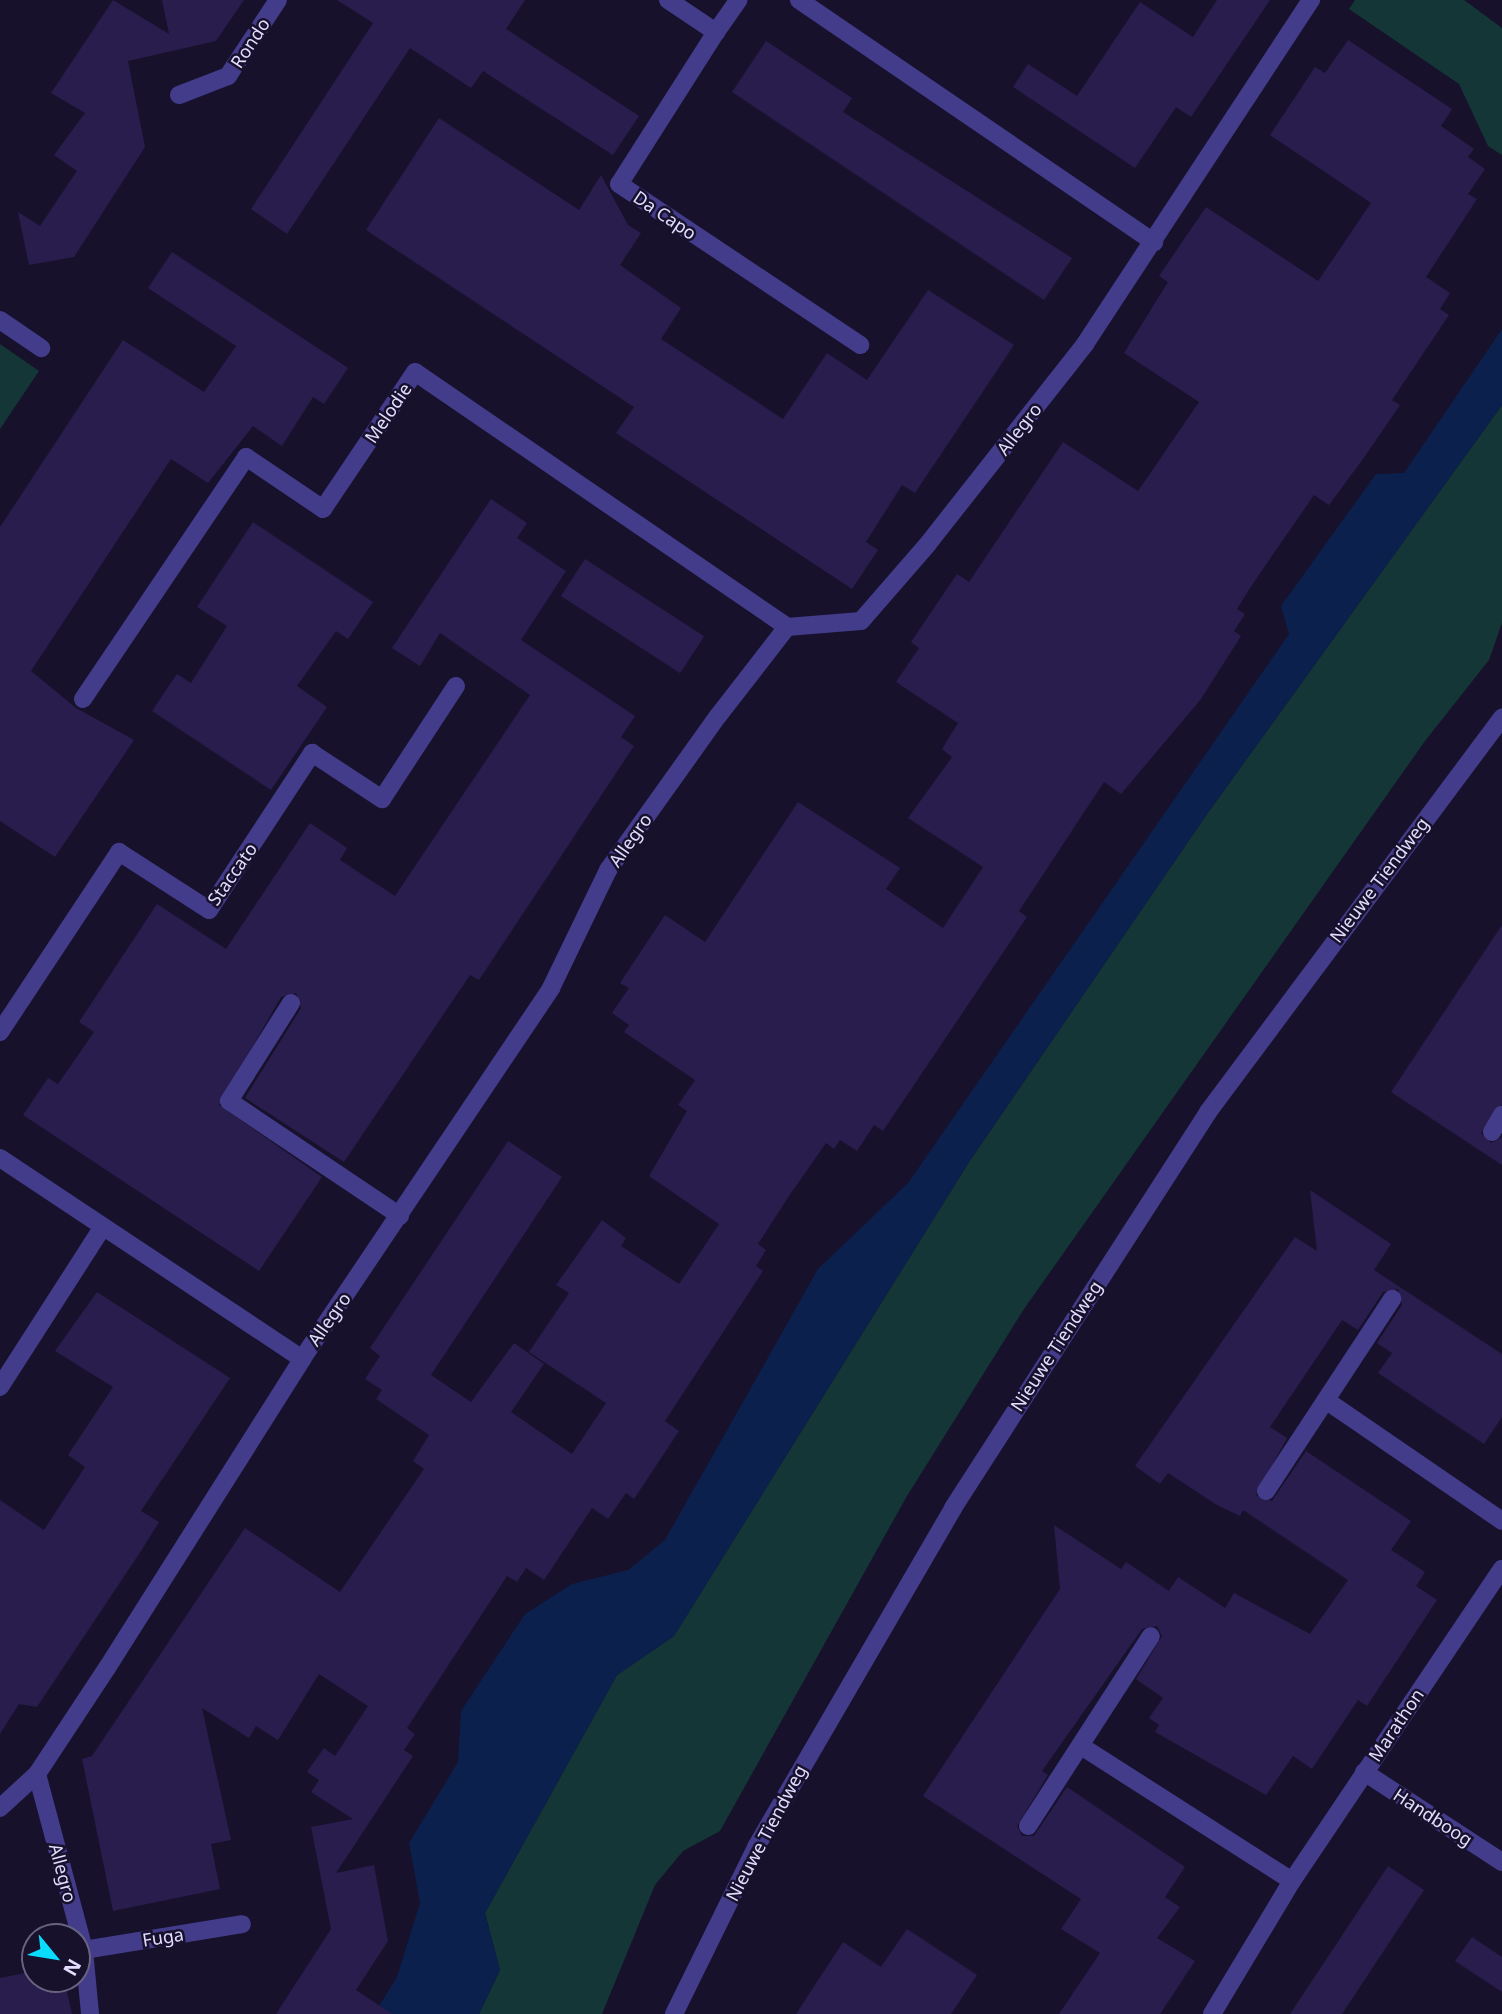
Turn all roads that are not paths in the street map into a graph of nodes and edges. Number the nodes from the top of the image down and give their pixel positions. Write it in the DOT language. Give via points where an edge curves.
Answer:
graph roads {
  1 [pos="278,0"];
  2 [pos="668,0"];
  3 [pos="738,0"];
  4 [pos="799,0"];
  5 [pos="1311,0"];
  6 [pos="716,32"];
  7 [pos="179,95"];
  8 [pos="1154,242"];
  9 [pos="0,320"];
  10 [pos="860,345"];
  11 [pos="41,348"];
  12 [pos="787,627"];
  13 [pos="456,686"];
  14 [pos="83,699"];
  15 [pos="1502,718"];
  16 [pos="291,1003"];
  17 [pos="0,1032"];
  18 [pos="1502,1115"];
  19 [pos="1492,1132"];
  20 [pos="0,1158"];
  21 [pos="400,1216"];
  22 [pos="102,1228"];
  23 [pos="1392,1300"];
  24 [pos="302,1359"];
  25 [pos="0,1387"];
  26 [pos="1327,1401"];
  27 [pos="1266,1491"];
  28 [pos="1502,1521"];
  29 [pos="1502,1569"];
  30 [pos="1151,1636"];
  31 [pos="1082,1746"];
  32 [pos="1364,1772"];
  33 [pos="37,1774"];
  34 [pos="0,1808"];
  35 [pos="1028,1826"];
  36 [pos="1502,1862"];
  37 [pos="1292,1881"];
  38 [pos="78,1923"];
  39 [pos="242,1924"];
  40 [pos="91,1949"];
  41 [pos="88,1993"];
  42 [pos="90,2014"];
  43 [pos="674,2014"];
  44 [pos="1212,2014"];
  1 -- 7 [label="street, Rondo" via="228,76"];
  2 -- 6 [label="street"];
  3 -- 6 [label="street, Da Capo"];
  4 -- 8 [label="street"];
  5 -- 8 [label="street, Allegro"];
  6 -- 10 [label="street, Da Capo" via="619,184"];
  8 -- 12 [label="street, Allegro" via="1077,355 861,621"];
  9 -- 11 [label="street"];
  12 -- 14 [label="street, Melodie" via="415,372 323,509 246,457"];
  12 -- 21 [label="street, Allegro" via="608,870 551,988"];
  13 -- 17 [label="street, Staccato" via="382,799 312,753 209,910 120,852"];
  15 -- 43 [label="street, Nieuwe Tiendweg" via="1208,1112 960,1496 849,1680"];
  16 -- 21 [label="street" via="229,1101"];
  18 -- 19 [label="street"];
  20 -- 22 [label="street"];
  21 -- 24 [label="street, Allegro"];
  22 -- 24 [label="street"];
  22 -- 25 [label="street"];
  23 -- 26 [label="street"];
  24 -- 33 [label="street, Allegro"];
  26 -- 27 [label="street"];
  26 -- 28 [label="street"];
  29 -- 32 [label="street, Marathon"];
  30 -- 31 [label="street"];
  31 -- 35 [label="street"];
  31 -- 37 [label="street"];
  32 -- 36 [label="street, Handboog"];
  32 -- 37 [label="street, Marathon"];
  33 -- 34 [label="street, Allegro"];
  33 -- 38 [label="street, Allegro"];
  37 -- 44 [label="street, Marathon"];
  39 -- 40 [label="street, Fuga"];
  41 -- 42 [label="street, Allegro"];
}
